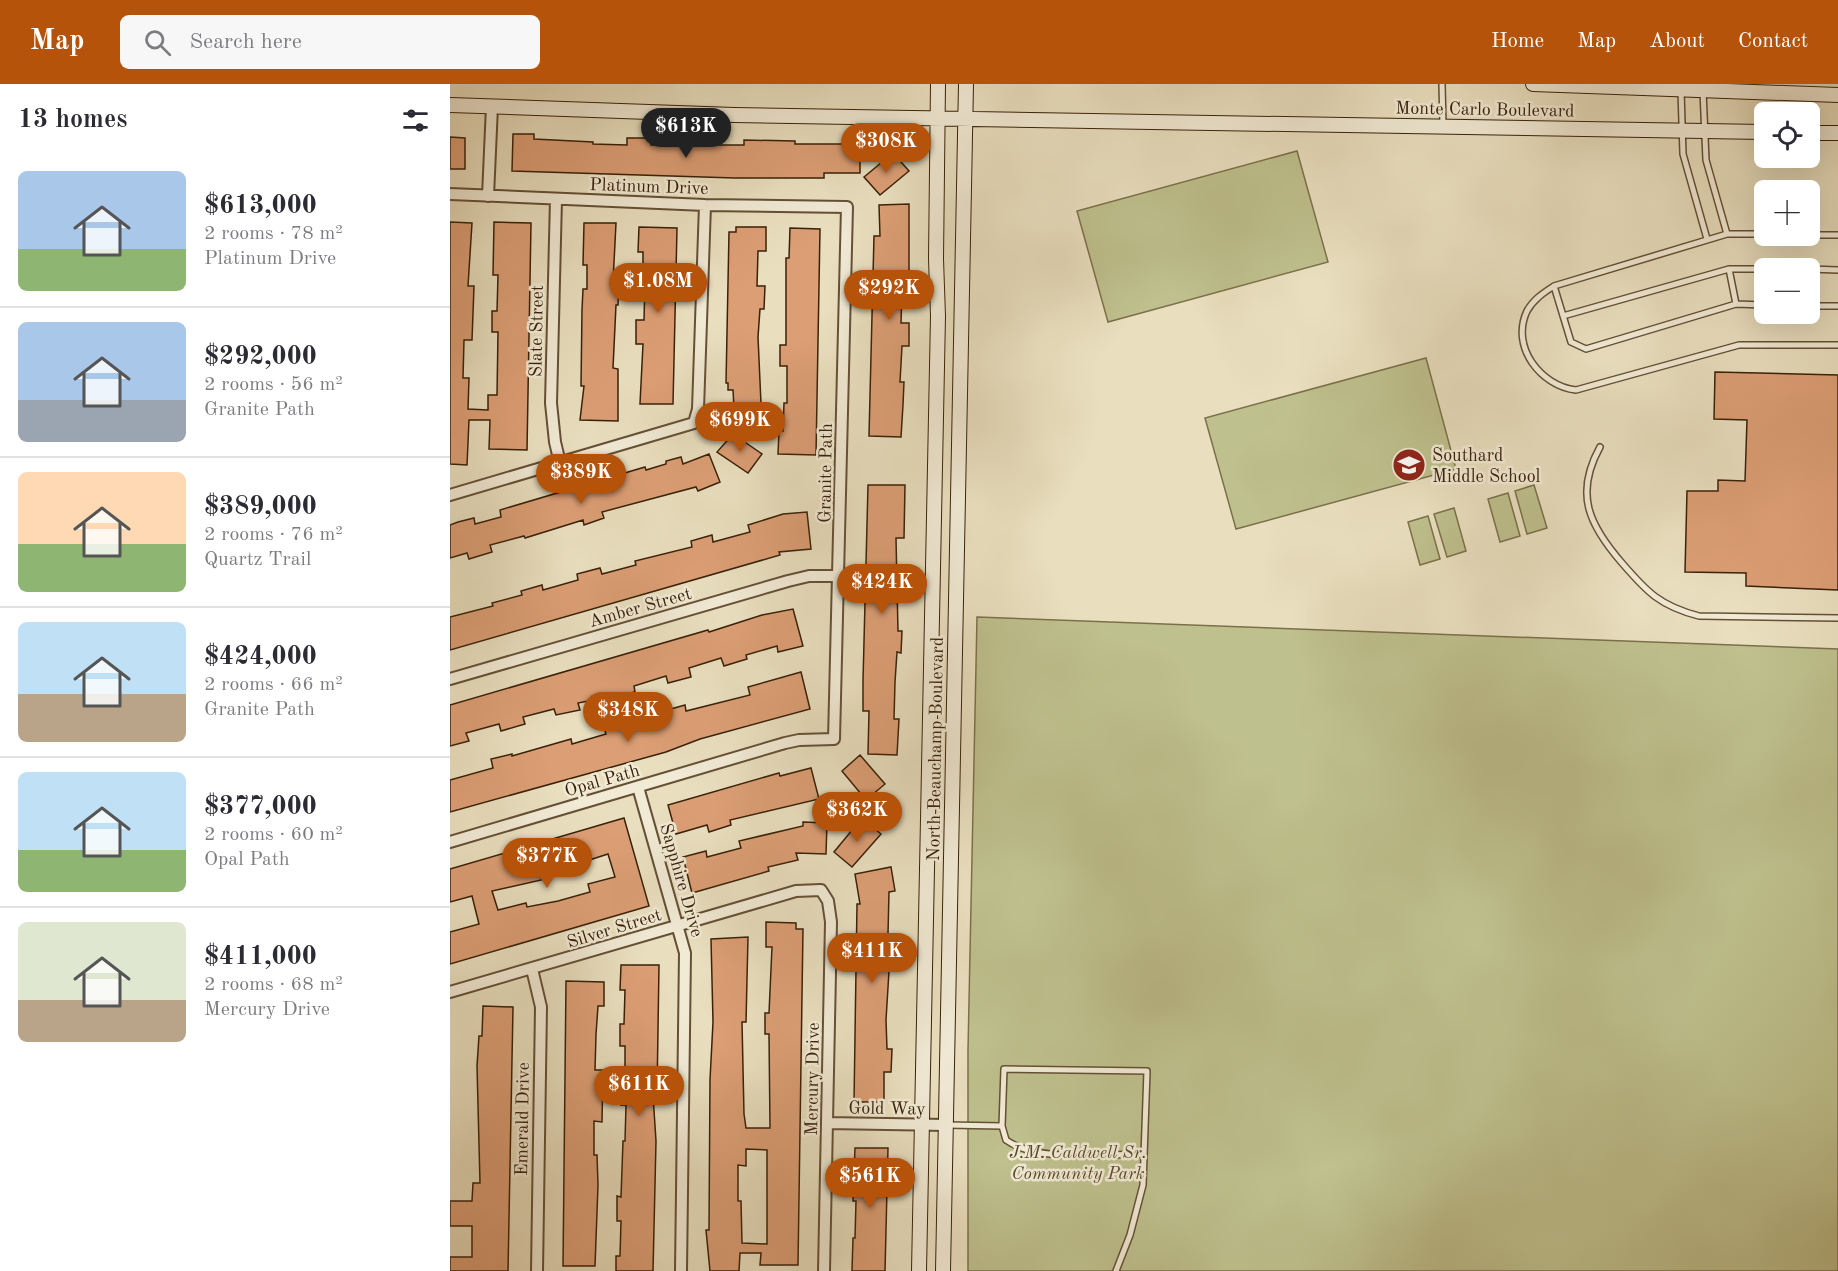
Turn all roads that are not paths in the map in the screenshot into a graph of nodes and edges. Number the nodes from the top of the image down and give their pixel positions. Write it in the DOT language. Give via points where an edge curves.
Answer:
graph roads {
  1 [pos="938,84"];
  2 [pos="966,84"];
  3 [pos="1442,84"];
  4 [pos="1533,84"];
  5 [pos="1681,89"];
  6 [pos="1703,90"];
  7 [pos="1838,95"];
  8 [pos="450,105"];
  9 [pos="492,106"];
  10 [pos="938,116"];
  11 [pos="965,117"];
  12 [pos="1443,126"];
  13 [pos="1681,130"];
  14 [pos="1704,131"];
  15 [pos="1754,132"];
  16 [pos="1820,133"];
  17 [pos="1838,133"];
  18 [pos="450,194"];
  19 [pos="488,196"];
  20 [pos="556,199"];
  21 [pos="705,205"];
  22 [pos="847,207"];
  23 [pos="1727,234"];
  24 [pos="1754,234"];
  25 [pos="1820,235"];
  26 [pos="1838,235"];
  27 [pos="1707,239"];
  28 [pos="1729,269"];
  29 [pos="1754,269"];
  30 [pos="1820,269"];
  31 [pos="1838,270"];
  32 [pos="1554,286"];
  33 [pos="1736,304"];
  34 [pos="1754,305"];
  35 [pos="1820,306"];
  36 [pos="1838,306"];
  37 [pos="1563,316"];
  38 [pos="1838,345"];
  39 [pos="1600,447"];
  40 [pos="560,463"];
  41 [pos="450,495"];
  42 [pos="840,576"];
  43 [pos="1838,618"];
  44 [pos="450,679"];
  45 [pos="834,739"];
  46 [pos="638,787"];
  47 [pos="450,842"];
  48 [pos="822,890"];
  49 [pos="679,926"];
  50 [pos="532,969"];
  51 [pos="450,992"];
  52 [pos="827,1123"];
  53 [pos="921,1125"];
  54 [pos="946,1125"];
  55 [pos="1002,1125"];
  56 [pos="1144,1154"];
  57 [pos="537,1271"];
  58 [pos="681,1271"];
  59 [pos="825,1271"];
  60 [pos="919,1271"];
  61 [pos="943,1271"];
  62 [pos="1116,1271"];
  1 -- 10 [label="street, North Beauchamp Boulevard"];
  2 -- 11 [label="street, North Beauchamp Boulevard"];
  3 -- 12 [label="lane"];
  4 -- 5 [label="street, Monte Carlo Boulevard"];
  5 -- 6 [label="street, Monte Carlo Boulevard"];
  5 -- 13 [label="lane"];
  6 -- 7 [label="street, Monte Carlo Boulevard"];
  6 -- 14 [label="lane"];
  8 -- 9 [label="street, Monte Carlo Boulevard"];
  9 -- 10 [label="street, Monte Carlo Boulevard" via="734,115"];
  9 -- 19 [label="street"];
  10 -- 11 [label="street, Monte Carlo Boulevard"];
  10 -- 53 [label="street, North Beauchamp Boulevard" via="939,316"];
  11 -- 12 [label="street, Monte Carlo Boulevard"];
  11 -- 54 [label="street, North Beauchamp Boulevard"];
  12 -- 13 [label="street, Monte Carlo Boulevard"];
  13 -- 14 [label="street, Monte Carlo Boulevard"];
  13 -- 27 [label="lane" via="1683,154"];
  14 -- 15 [label="street, Monte Carlo Boulevard"];
  14 -- 23 [label="lane" via="1706,160"];
  16 -- 17 [label="street"];
  18 -- 19 [label="street, Platinum Drive"];
  19 -- 20 [label="street, Platinum Drive"];
  20 -- 21 [label="street, Platinum Drive"];
  20 -- 40 [label="street, Slate Street" via="551,403"];
  21 -- 22 [label="street, Platinum Drive"];
  21 -- 40 [label="street" via="699,409 694,423"];
  22 -- 42 [label="street, Granite Path"];
  23 -- 24 [label="lane"];
  23 -- 27 [label="lane"];
  25 -- 26 [label="lane"];
  27 -- 32 [label="lane"];
  28 -- 29 [label="lane"];
  28 -- 33 [label="lane"];
  28 -- 37 [label="lane"];
  30 -- 31 [label="lane"];
  32 -- 37 [label="lane"];
  32 -- 38 [label="lane" via="1528,310 1525,344 1536,370 1567,388 1586,388 1739,345"];
  33 -- 34 [label="lane"];
  33 -- 37 [label="lane" via="1586,349 1571,342"];
  35 -- 36 [label="lane"];
  39 -- 43 [label="lane" via="1588,474 1586,491 1594,525 1601,539 1649,596 1699,616"];
  40 -- 41 [label="street"];
  42 -- 44 [label="street, Amber Street" via="788,580"];
  42 -- 45 [label="street, Granite Path"];
  45 -- 46 [label="street, Opal Path" via="799,740"];
  46 -- 47 [label="street, Opal Path"];
  46 -- 49 [label="street, Sapphire Drive"];
  48 -- 49 [label="street, Silver Street" via="796,891"];
  48 -- 52 [label="street, Mercury Drive" via="831,922"];
  49 -- 50 [label="street, Silver Street"];
  49 -- 58 [label="street, Sapphire Drive" via="686,968"];
  50 -- 51 [label="street, Silver Street"];
  50 -- 57 [label="street, Emerald Drive" via="541,1007"];
  52 -- 53 [label="street, Gold Way"];
  52 -- 59 [label="street, Mercury Drive"];
  53 -- 54 [label="street, Gold Way"];
  53 -- 60 [label="street, North Beauchamp Boulevard"];
  54 -- 55 [label="lane"];
  54 -- 61 [label="street, North Beauchamp Boulevard"];
  55 -- 56 [label="lane" via="1006,1140 1018,1149 1051,1154"];
  55 -- 56 [label="lane" via="1004,1069 1147,1071"];
  56 -- 62 [label="lane" via="1143,1185"];
}
